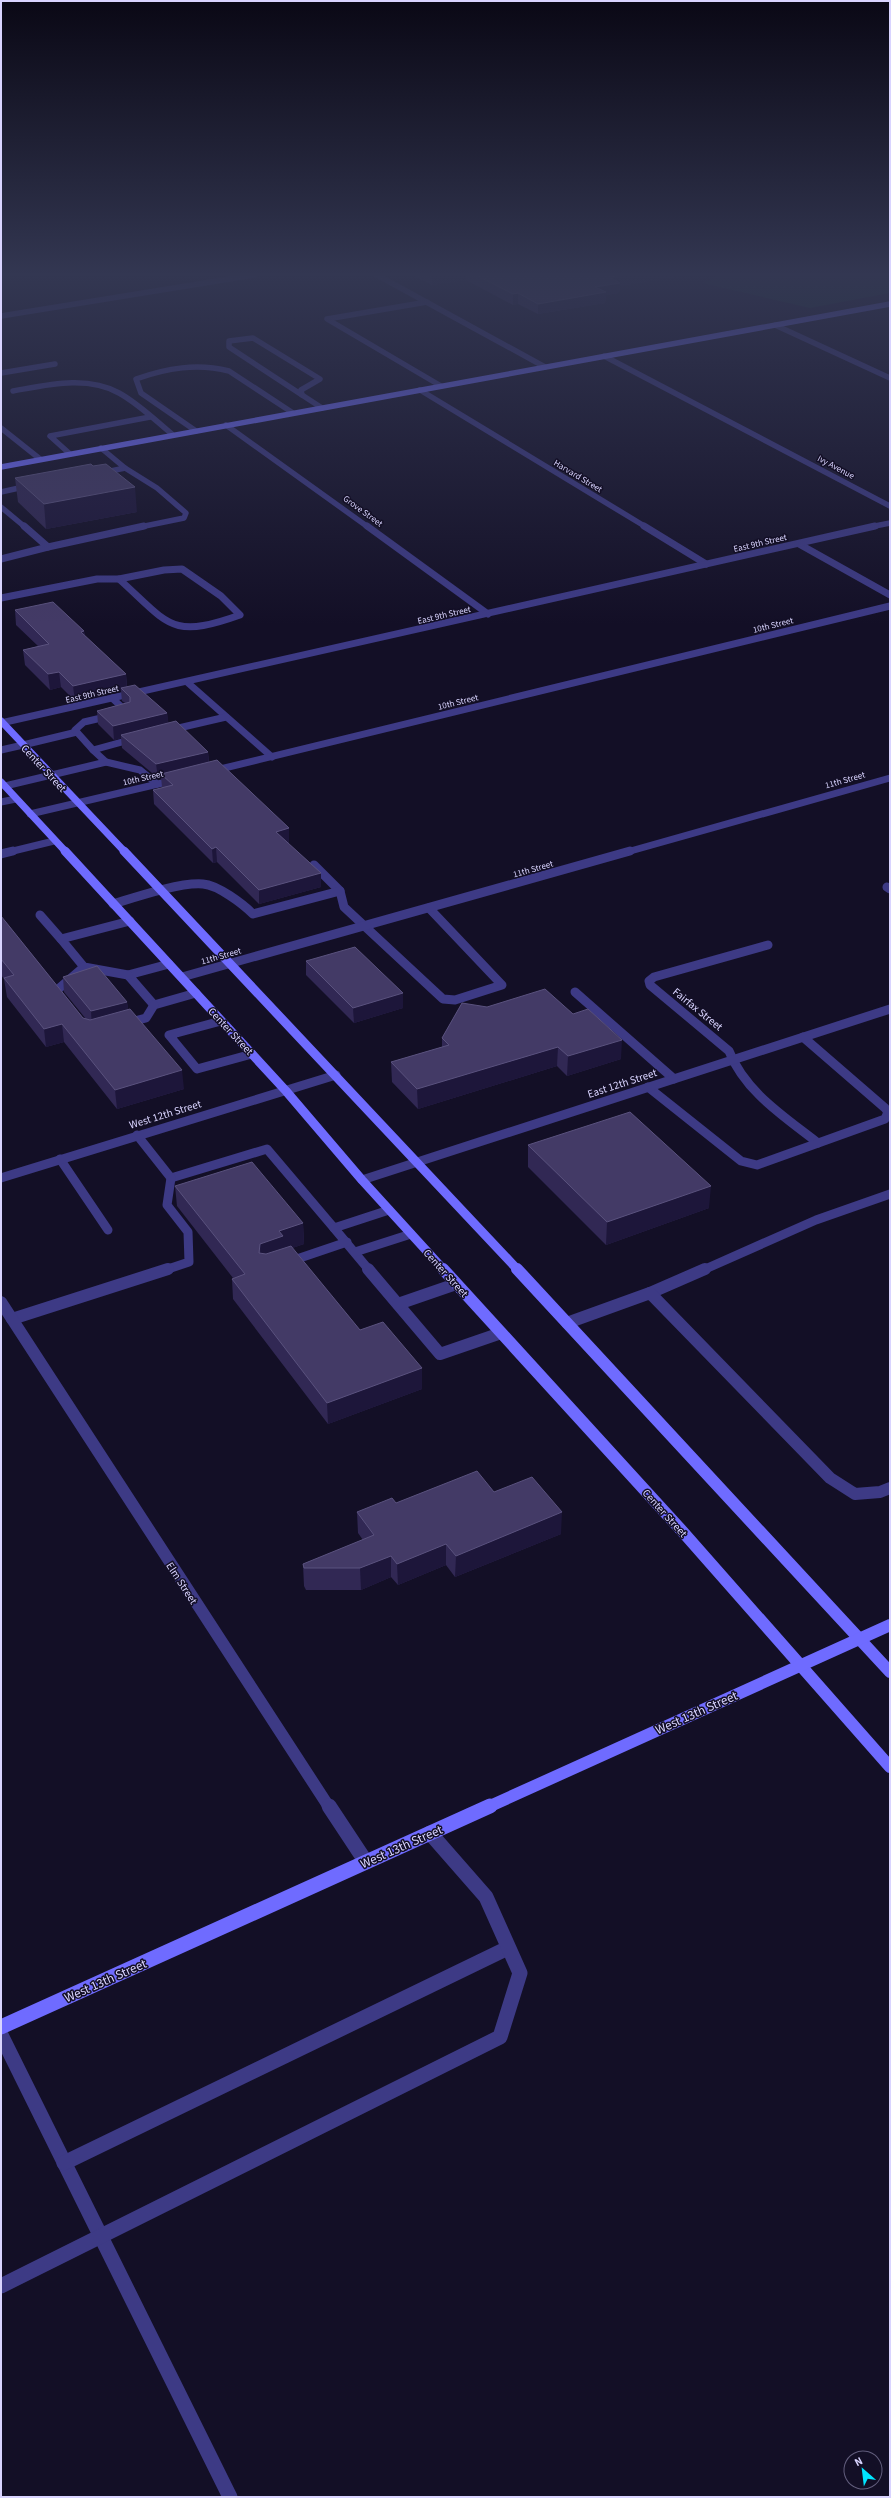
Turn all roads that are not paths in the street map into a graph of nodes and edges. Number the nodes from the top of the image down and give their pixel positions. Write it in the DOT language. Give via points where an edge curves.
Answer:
graph roads {
  1 [pos="117,392"];
  2 [pos="140,392"];
  3 [pos="260,392"];
  4 [pos="297,392"];
  5 [pos="301,392"];
  6 [pos="411,392"];
  7 [pos="423,392"];
  8 [pos="672,392"];
  9 [pos="302,395"];
  10 [pos="322,408"];
  11 [pos="293,413"];
  12 [pos="150,417"];
  13 [pos="226,425"];
  14 [pos="1,428"];
  15 [pos="196,431"];
  16 [pos="173,435"];
  17 [pos="101,448"];
  18 [pos="70,454"];
  19 [pos="40,460"];
  20 [pos="1,466"];
  21 [pos="125,468"];
  22 [pos="92,475"];
  23 [pos="39,485"];
  24 [pos="1,492"];
  25 [pos="890,506"];
  26 [pos="1,507"];
  27 [pos="890,523"];
  28 [pos="799,544"];
  29 [pos="48,547"];
  30 [pos="1,559"];
  31 [pos="706,564"];
  32 [pos="119,579"];
  33 [pos="890,595"];
  34 [pos="1,598"];
  35 [pos="890,606"];
  36 [pos="488,614"];
  37 [pos="187,682"];
  38 [pos="112,698"];
  39 [pos="226,717"];
  40 [pos="2,722"];
  41 [pos="77,732"];
  42 [pos="159,733"];
  43 [pos="144,736"];
  44 [pos="22,745"];
  45 [pos="1,750"];
  46 [pos="94,750"];
  47 [pos="272,757"];
  48 [pos="106,762"];
  49 [pos="203,773"];
  50 [pos="50,775"];
  51 [pos="180,778"];
  52 [pos="890,778"];
  53 [pos="3,784"];
  54 [pos="157,784"];
  55 [pos="16,799"];
  56 [pos="1,802"];
  57 [pos="76,803"];
  58 [pos="30,814"];
  59 [pos="54,841"];
  60 [pos="1,854"];
  61 [pos="314,865"];
  62 [pos="160,890"];
  63 [pos="340,891"];
  64 [pos="113,904"];
  65 [pos="429,908"];
  66 [pos="40,915"];
  67 [pos="130,921"];
  68 [pos="364,927"];
  69 [pos="61,939"];
  70 [pos="768,944"];
  71 [pos="169,964"];
  72 [pos="230,964"];
  73 [pos="84,967"];
  74 [pos="128,975"];
  75 [pos="182,977"];
  76 [pos="575,992"];
  77 [pos="196,993"];
  78 [pos="66,1003"];
  79 [pos="154,1005"];
  80 [pos="890,1009"];
  81 [pos="221,1021"];
  82 [pos="118,1026"];
  83 [pos="803,1038"];
  84 [pos="252,1054"];
  85 [pos="731,1061"];
  86 [pos="336,1075"];
  87 [pos="674,1079"];
  88 [pos="648,1087"];
  89 [pos="286,1091"];
  90 [pos="137,1135"];
  91 [pos="818,1143"];
  92 [pos="60,1159"];
  93 [pos="418,1162"];
  94 [pos="1,1178"];
  95 [pos="171,1178"];
  96 [pos="362,1180"];
  97 [pos="890,1194"];
  98 [pos="389,1210"];
  99 [pos="334,1228"];
  100 [pos="108,1230"];
  101 [pos="411,1234"];
  102 [pos="347,1242"];
  103 [pos="355,1252"];
  104 [pos="280,1264"];
  105 [pos="456,1284"];
  106 [pos="650,1293"];
  107 [pos="1,1302"];
  108 [pos="398,1304"];
  109 [pos="12,1319"];
  110 [pos="567,1323"];
  111 [pos="501,1333"];
  112 [pos="890,1488"];
  113 [pos="890,1625"];
  114 [pos="858,1639"];
  115 [pos="800,1665"];
  116 [pos="890,1672"];
  117 [pos="890,1767"];
  118 [pos="430,1833"];
  119 [pos="366,1862"];
  120 [pos="508,1948"];
  121 [pos="1,2027"];
  122 [pos="1,2035"];
  123 [pos="64,2163"];
  124 [pos="102,2238"];
  125 [pos="1,2286"];
  126 [pos="230,2497"];
  1 -- 12 [label="street"];
  2 -- 15 [label="street"];
  3 -- 11 [label="street"];
  4 -- 9 [label="street"];
  5 -- 9 [label="street"];
  6 -- 10 [label="main road"];
  7 -- 31 [label="street, Harvard Street"];
  8 -- 25 [label="street, Ivy Avenue"];
  9 -- 10 [label="street"];
  10 -- 11 [label="main road"];
  11 -- 13 [label="main road"];
  12 -- 16 [label="street"];
  12 -- 18 [label="street" via="50,436"];
  13 -- 15 [label="main road"];
  13 -- 36 [label="street, Grove Street"];
  14 -- 19 [label="street"];
  15 -- 16 [label="main road"];
  16 -- 17 [label="main road"];
  17 -- 18 [label="main road"];
  17 -- 21 [label="street"];
  18 -- 19 [label="main road"];
  19 -- 20 [label="main road"];
  21 -- 22 [label="street"];
  21 -- 29 [label="street" via="146,478 186,513 184,518"];
  23 -- 24 [label="street"];
  26 -- 29 [label="street"];
  27 -- 28 [label="street, East 9th Street"];
  28 -- 31 [label="street, East 9th Street"];
  28 -- 33 [label="street"];
  29 -- 30 [label="street"];
  31 -- 36 [label="street, East 9th Street"];
  32 -- 32 [label="street" via="171,624 186,628 221,622 240,615 220,596 182,569"];
  32 -- 34 [label="street" via="97,579"];
  35 -- 47 [label="street, 10th Street"];
  36 -- 37 [label="street, East 9th Street"];
  37 -- 38 [label="street, East 9th Street"];
  37 -- 39 [label="street"];
  38 -- 40 [label="street, East 9th Street"];
  38 -- 41 [label="street" via="127,712 84,722"];
  39 -- 42 [label="street"];
  39 -- 47 [label="street"];
  40 -- 44 [label="main road, Center Street"];
  41 -- 44 [label="street"];
  41 -- 46 [label="street"];
  43 -- 46 [label="street"];
  44 -- 45 [label="street"];
  44 -- 50 [label="main road, Center Street"];
  46 -- 48 [label="street"];
  47 -- 49 [label="street, 10th Street"];
  48 -- 50 [label="street"];
  48 -- 54 [label="street" via="140,770"];
  50 -- 53 [label="street"];
  50 -- 57 [label="main road, Center Street"];
  51 -- 54 [label="street, 10th Street"];
  52 -- 65 [label="street, 11th Street"];
  53 -- 55 [label="main road, Center Street"];
  54 -- 57 [label="street, 10th Street"];
  55 -- 56 [label="street"];
  55 -- 58 [label="main road, Center Street"];
  57 -- 58 [label="street, 10th Street"];
  57 -- 62 [label="main road, Center Street"];
  58 -- 59 [label="main road, Center Street"];
  59 -- 60 [label="street"];
  59 -- 64 [label="main road, Center Street"];
  61 -- 63 [label="street"];
  62 -- 63 [label="street" via="204,884 240,901 253,914"];
  62 -- 64 [label="street"];
  62 -- 72 [label="main road, Center Street"];
  63 -- 68 [label="street" via="344,907"];
  64 -- 67 [label="main road, Center Street"];
  65 -- 68 [label="street, 11th Street"];
  65 -- 68 [label="street" via="502,985 455,1000 443,999"];
  66 -- 69 [label="street"];
  67 -- 69 [label="street"];
  67 -- 71 [label="main road, Center Street"];
  68 -- 72 [label="street, 11th Street"];
  69 -- 73 [label="street"];
  70 -- 85 [label="street, Fairfax Street" via="654,977 649,981 650,985 721,1043 728,1051"];
  71 -- 74 [label="street"];
  71 -- 75 [label="main road, Center Street"];
  72 -- 75 [label="street, 11th Street"];
  72 -- 86 [label="main road, Center Street"];
  73 -- 74 [label="street"];
  73 -- 78 [label="street" via="56,991"];
  74 -- 79 [label="street"];
  75 -- 77 [label="main road, Center Street"];
  76 -- 87 [label="street"];
  77 -- 79 [label="street"];
  77 -- 81 [label="main road, Center Street"];
  79 -- 82 [label="street" via="146,1018"];
  80 -- 83 [label="street, East 12th Street"];
  81 -- 84 [label="main road, Center Street"];
  81 -- 84 [label="street" via="170,1035 197,1069"];
  83 -- 85 [label="street, East 12th Street"];
  83 -- 91 [label="street" via="888,1112 885,1119"];
  84 -- 89 [label="main road, Center Street"];
  85 -- 87 [label="street, East 12th Street"];
  85 -- 91 [label="street, Fairfax Street" via="753,1088"];
  86 -- 89 [label="street, West 12th Street"];
  86 -- 93 [label="main road, Center Street"];
  87 -- 88 [label="street, East 12th Street"];
  88 -- 91 [label="street" via="747,1164 757,1165"];
  88 -- 93 [label="street, East 12th Street"];
  89 -- 90 [label="street, West 12th Street"];
  89 -- 96 [label="main road, Center Street"];
  90 -- 92 [label="street, West 12th Street"];
  90 -- 95 [label="street"];
  92 -- 94 [label="street, West 12th Street"];
  92 -- 100 [label="street"];
  93 -- 96 [label="street, East 12th Street"];
  93 -- 110 [label="main road, Center Street"];
  95 -- 99 [label="street" via="267,1149"];
  95 -- 109 [label="street" via="167,1205 188,1232 190,1262"];
  96 -- 98 [label="main road, Center Street"];
  97 -- 106 [label="street" via="816,1220"];
  98 -- 99 [label="street"];
  98 -- 101 [label="main road, Center Street"];
  99 -- 102 [label="street"];
  101 -- 103 [label="street"];
  101 -- 105 [label="main road, Center Street"];
  102 -- 103 [label="street"];
  102 -- 104 [label="street"];
  103 -- 108 [label="street"];
  105 -- 108 [label="street"];
  105 -- 111 [label="main road, Center Street"];
  106 -- 110 [label="street"];
  106 -- 112 [label="street" via="830,1478 855,1494 880,1492"];
  107 -- 109 [label="street, Elm Street"];
  108 -- 111 [label="street" via="440,1354"];
  109 -- 119 [label="street, Elm Street"];
  110 -- 114 [label="main road, Center Street"];
  111 -- 115 [label="main road, Center Street"];
  113 -- 114 [label="main road, West 13th Street"];
  114 -- 115 [label="main road, West 13th Street"];
  114 -- 116 [label="main road, Center Street"];
  115 -- 117 [label="main road, Center Street"];
  115 -- 118 [label="main road, West 13th Street"];
  118 -- 119 [label="main road, West 13th Street"];
  118 -- 120 [label="street" via="486,1898"];
  119 -- 121 [label="main road, West 13th Street"];
  120 -- 123 [label="street"];
  120 -- 124 [label="street" via="520,1973 500,2037"];
  122 -- 123 [label="street"];
  123 -- 124 [label="street"];
  124 -- 125 [label="street"];
  124 -- 126 [label="street"];
}
